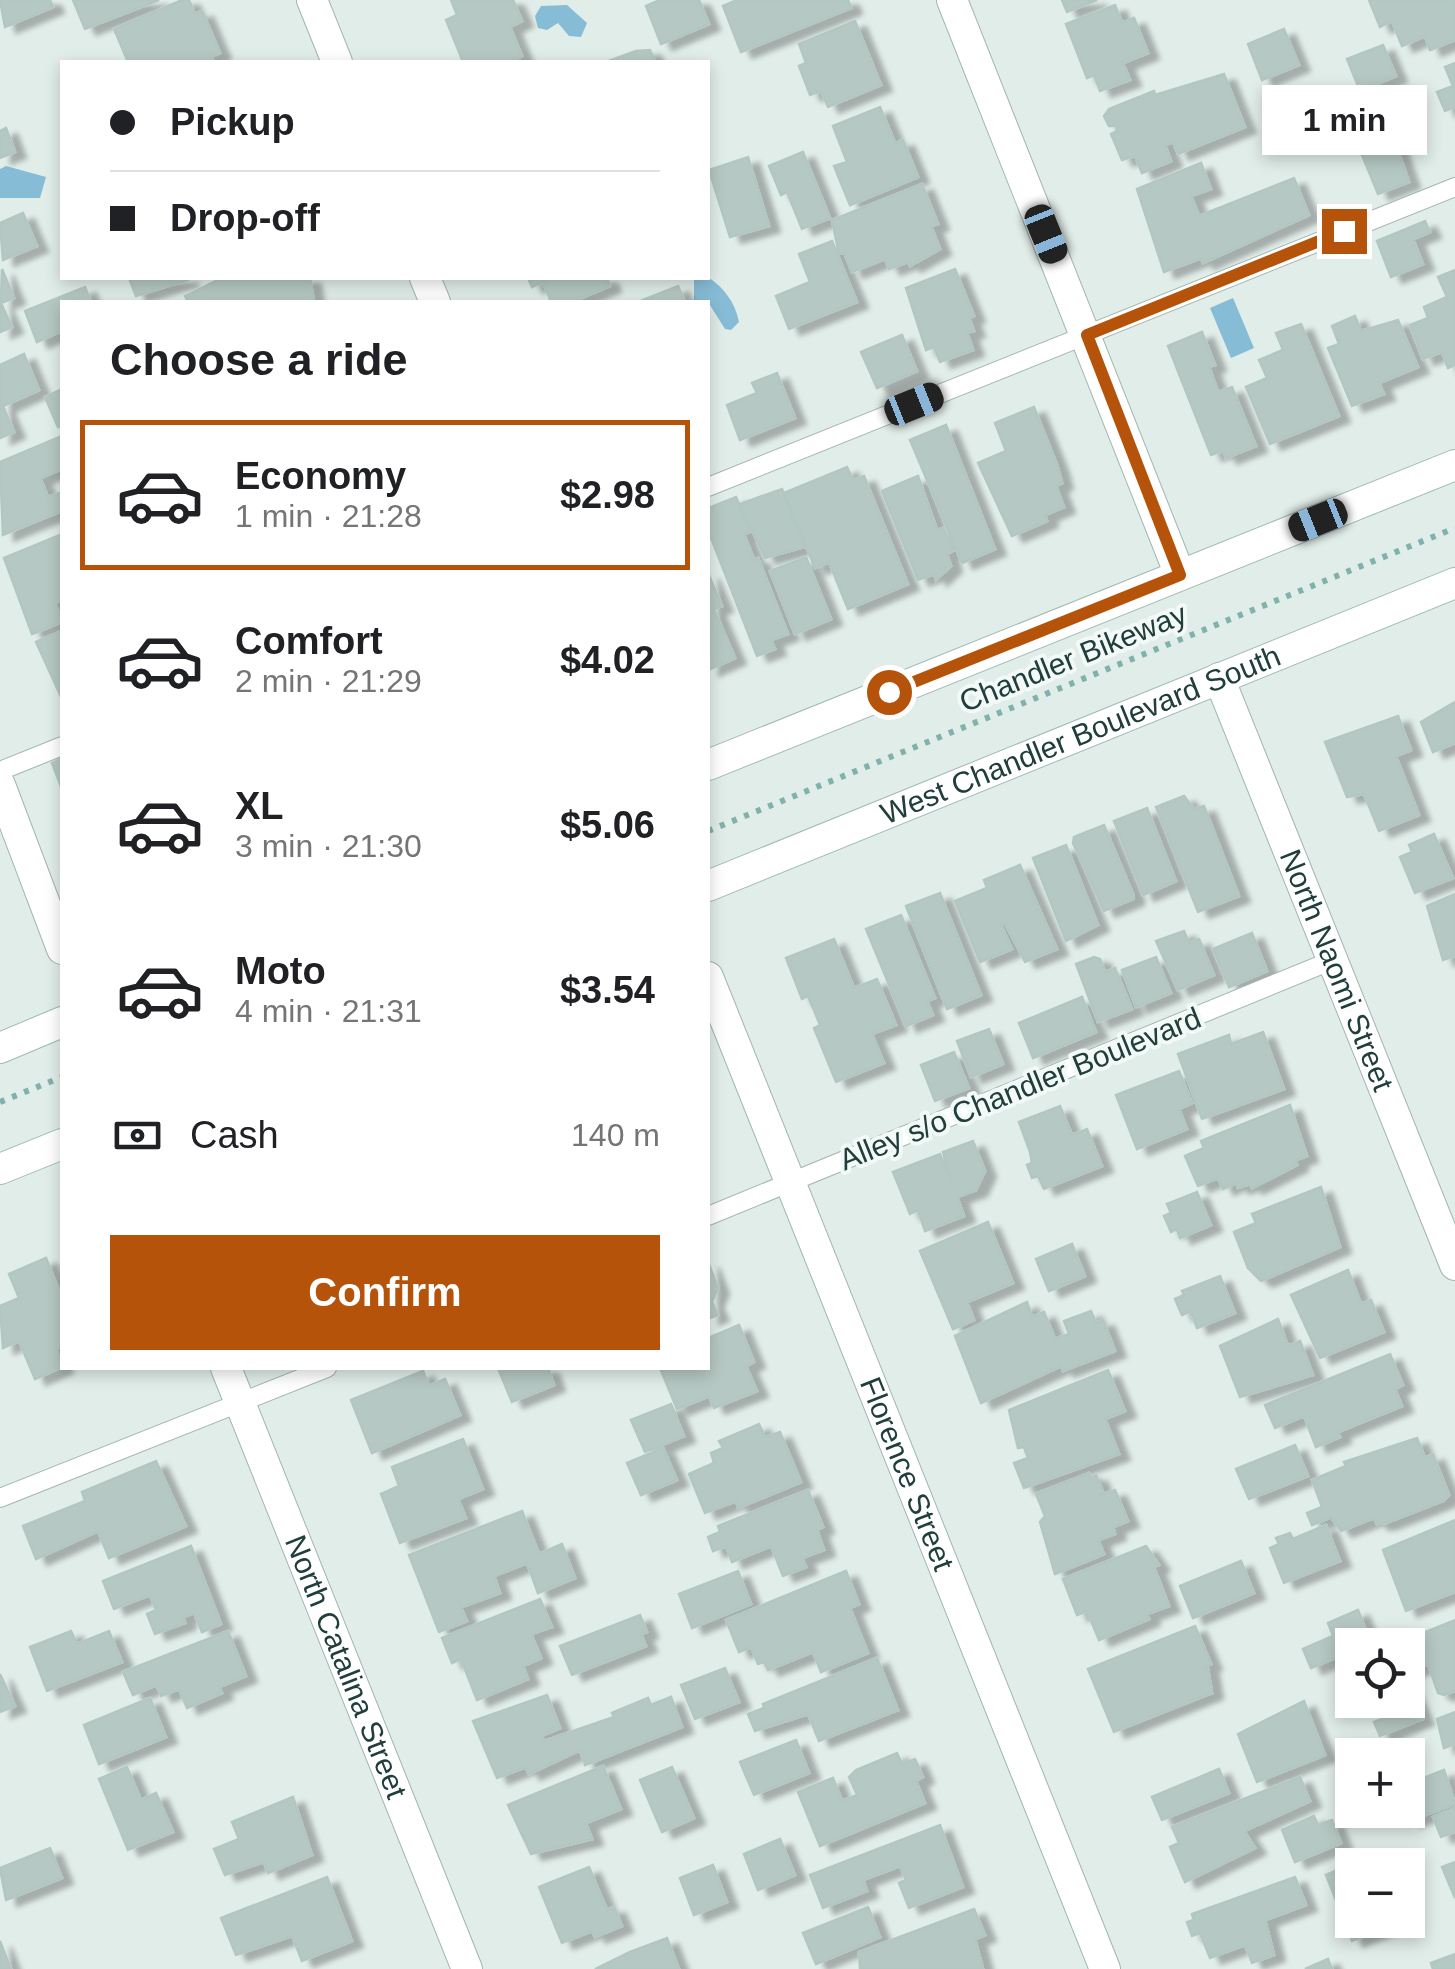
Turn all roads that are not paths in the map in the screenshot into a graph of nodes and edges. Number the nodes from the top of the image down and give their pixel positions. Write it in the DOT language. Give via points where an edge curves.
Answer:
graph roads {
  1 [pos="312,0"];
  2 [pos="952,0"];
  3 [pos="336,60"];
  4 [pos="1455,187"];
  5 [pos="1087,335"];
  6 [pos="1455,465"];
  7 [pos="710,486"];
  8 [pos="1180,575"];
  9 [pos="1455,583"];
  10 [pos="1219,678"];
  11 [pos="60,747"];
  12 [pos="710,764"];
  13 [pos="0,771"];
  14 [pos="0,786"];
  15 [pos="710,885"];
  16 [pos="60,945"];
  17 [pos="1333,960"];
  18 [pos="710,981"];
  19 [pos="60,1023"];
  20 [pos="0,1048"];
  21 [pos="60,1145"];
  22 [pos="0,1169"];
  23 [pos="791,1183"];
  24 [pos="710,1215"];
  25 [pos="1455,1265"];
  26 [pos="227,1370"];
  27 [pos="323,1370"];
  28 [pos="240,1402"];
  29 [pos="0,1498"];
  30 [pos="467,1969"];
  31 [pos="1106,1969"];
  1 -- 3 [label="street"];
  2 -- 5 [label="street"];
  4 -- 5 [label="lane"];
  5 -- 7 [label="lane"];
  5 -- 8 [label="street"];
  6 -- 8 [label="street"];
  8 -- 12 [label="street"];
  9 -- 10 [label="street, West Chandler Boulevard South"];
  10 -- 15 [label="street, West Chandler Boulevard South"];
  10 -- 17 [label="street, North Naomi Street"];
  11 -- 13 [label="lane"];
  14 -- 16 [label="street"];
  17 -- 23 [label="lane, Alley s/o Chandler Boulevard"];
  17 -- 25 [label="street, North Naomi Street"];
  18 -- 23 [label="street, Florence Street"];
  19 -- 20 [label="street"];
  21 -- 22 [label="street"];
  23 -- 24 [label="lane, Alley s/o Chandler Boulevard"];
  23 -- 31 [label="street, Florence Street"];
  26 -- 28 [label="street, North Catalina Street"];
  27 -- 28 [label="lane"];
  28 -- 29 [label="lane"];
  28 -- 30 [label="street, North Catalina Street"];
}
